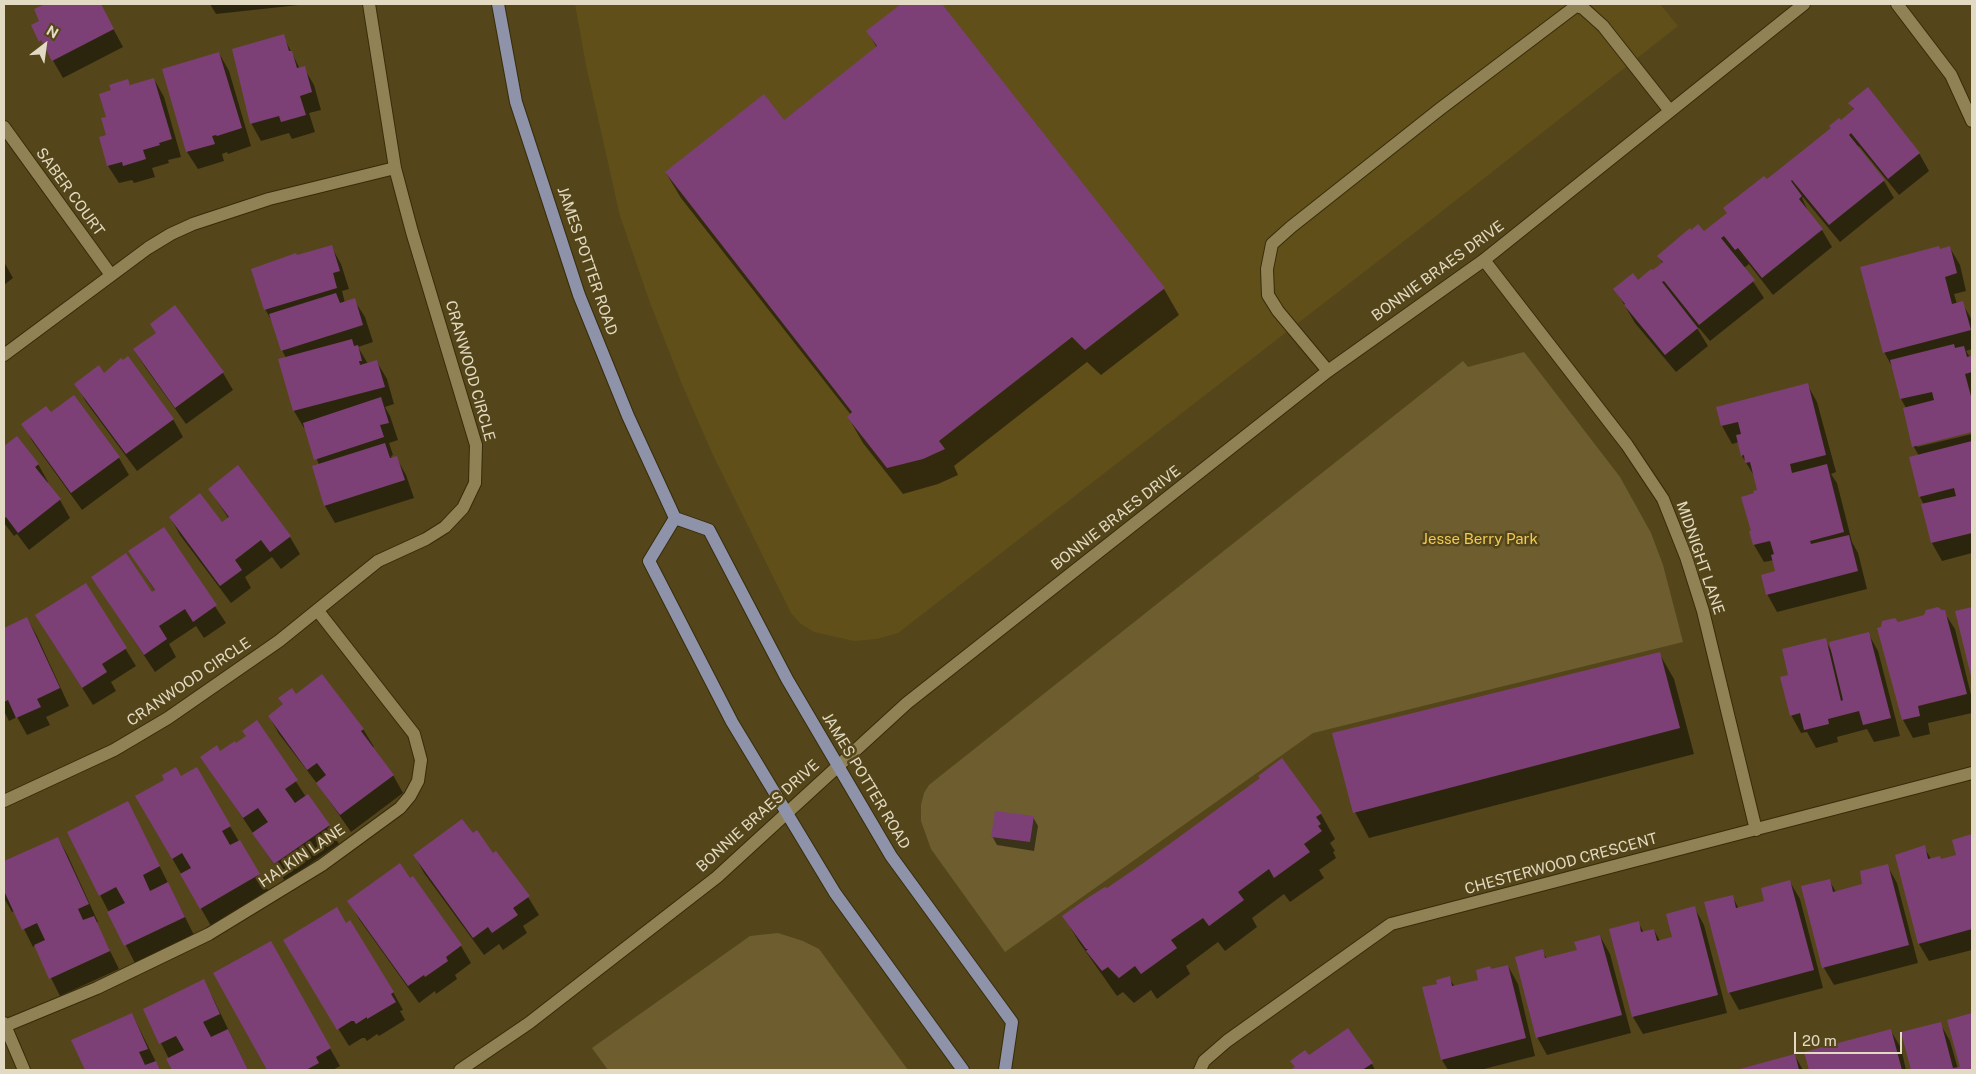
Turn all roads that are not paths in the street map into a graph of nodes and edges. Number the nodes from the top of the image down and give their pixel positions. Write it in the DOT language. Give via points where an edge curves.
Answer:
graph roads {
  1 [pos="369,4"];
  2 [pos="498,4"];
  3 [pos="1804,4"];
  4 [pos="1897,4"];
  5 [pos="1670,111"];
  6 [pos="1972,121"];
  7 [pos="4,128"];
  8 [pos="395,168"];
  9 [pos="1484,260"];
  10 [pos="111,275"];
  11 [pos="4,355"];
  12 [pos="1328,371"];
  13 [pos="675,518"];
  14 [pos="318,611"];
  15 [pos="838,766"];
  16 [pos="1972,773"];
  17 [pos="4,801"];
  18 [pos="786,813"];
  19 [pos="1756,830"];
  20 [pos="4,1024"];
  21 [pos="24,1070"];
  22 [pos="460,1070"];
  23 [pos="962,1070"];
  24 [pos="1005,1070"];
  25 [pos="1200,1070"];
  1 -- 8 [label="street, CRANWOOD CIRCLE"];
  2 -- 13 [label="main road, JAMES POTTER ROAD" via="516,102 579,295 628,416"];
  3 -- 5 [label="street, BONNIE BRAES DRIVE"];
  4 -- 6 [label="street" via="1951,75"];
  5 -- 9 [label="street, BONNIE BRAES DRIVE"];
  5 -- 12 [label="street" via="1603,26 1583,8 1576,6 1531,40 1272,244 1267,269 1268,295 1278,312"];
  7 -- 10 [label="street, SABER COURT"];
  8 -- 10 [label="street" via="269,199 193,224 148,248"];
  8 -- 14 [label="street, CRANWOOD CIRCLE" via="476,445 475,483 463,508 445,527 378,561"];
  9 -- 12 [label="street, BONNIE BRAES DRIVE"];
  9 -- 19 [label="street, MIDNIGHT LANE" via="1627,445 1663,499 1703,611"];
  10 -- 11 [label="street"];
  12 -- 15 [label="street, BONNIE BRAES DRIVE" via="907,703"];
  13 -- 15 [label="main road, JAMES POTTER ROAD" via="709,530 787,680"];
  13 -- 18 [label="main road" via="649,561 732,722"];
  14 -- 17 [label="street, CRANWOOD CIRCLE" via="168,718 114,750"];
  14 -- 20 [label="street, HALKIN LANE" via="414,734 421,760 418,781 410,796 400,808 322,865 216,930 152,963"];
  15 -- 18 [label="street, BONNIE BRAES DRIVE"];
  15 -- 24 [label="main road, JAMES POTTER ROAD" via="891,856 1012,1022"];
  16 -- 19 [label="street, CHESTERWOOD CRESCENT"];
  18 -- 22 [label="street, BONNIE BRAES DRIVE" via="717,877 529,1023"];
  18 -- 23 [label="main road" via="835,892"];
  19 -- 25 [label="street, CHESTERWOOD CRESCENT" via="1391,924 1227,1041 1204,1061"];
  20 -- 21 [label="street"];
}
